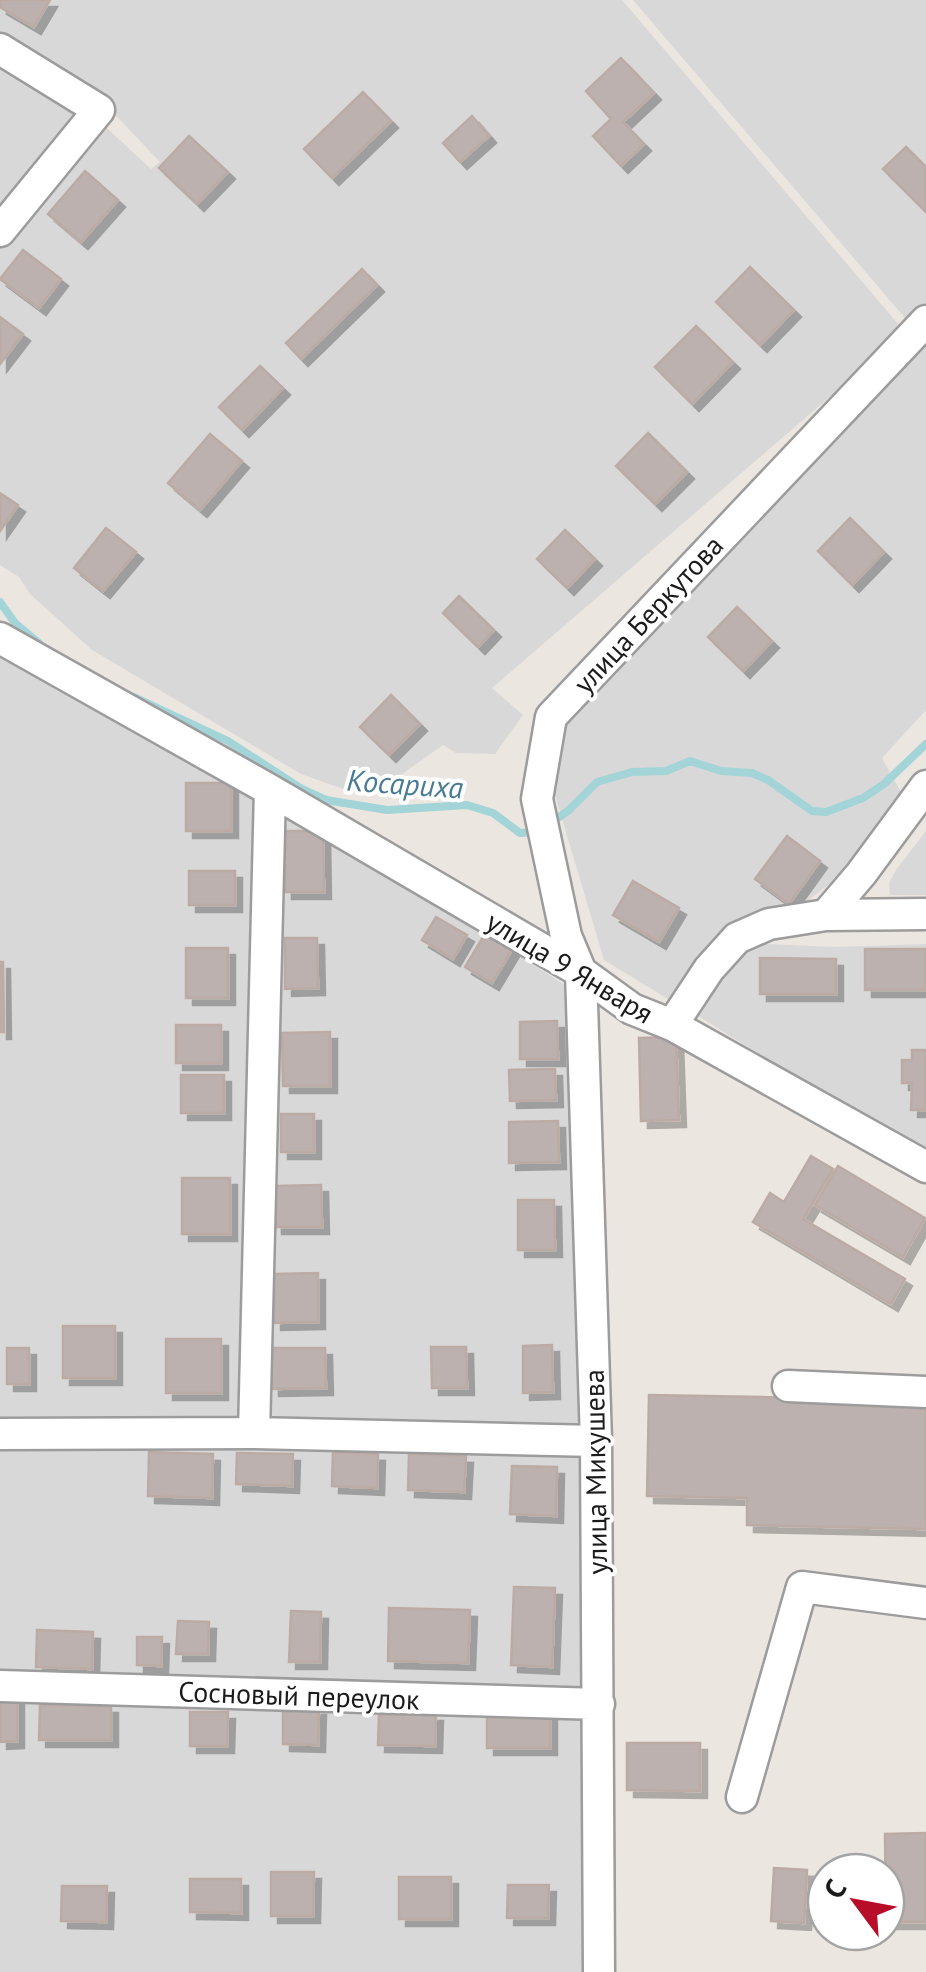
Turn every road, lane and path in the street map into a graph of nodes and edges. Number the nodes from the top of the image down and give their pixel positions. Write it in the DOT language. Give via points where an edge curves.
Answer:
graph roads {
  1 [pos="0,49"];
  2 [pos="0,231"];
  3 [pos="926,321"];
  4 [pos="0,638"];
  5 [pos="926,786"];
  6 [pos="270,790"];
  7 [pos="926,914"];
  8 [pos="826,915"];
  9 [pos="581,972"];
  10 [pos="672,1025"];
  11 [pos="926,1168"];
  12 [pos="788,1386"];
  13 [pos="926,1392"];
  14 [pos="254,1433"];
  15 [pos="0,1434"];
  16 [pos="596,1441"];
  17 [pos="926,1603"];
  18 [pos="0,1686"];
  19 [pos="599,1704"];
  20 [pos="742,1797"];
  21 [pos="599,1972"];
  1 -- 2 [label="street" via="99,110"];
  3 -- 9 [label="street, улица Беркутова" via="551,717 537,799 566,936"];
  4 -- 6 [label="street, улица 9 Января"];
  5 -- 8 [label="street"];
  6 -- 9 [label="street, улица 9 Января"];
  6 -- 14 [label="street"];
  7 -- 8 [label="street"];
  8 -- 10 [label="street" via="769,924 737,938 708,968"];
  9 -- 10 [label="street, улица 9 Января" via="622,1004"];
  9 -- 16 [label="street, улица Микушева"];
  10 -- 11 [label="street, улица 9 Января"];
  12 -- 13 [label="street"];
  14 -- 15 [label="street"];
  14 -- 16 [label="street"];
  16 -- 19 [label="street, улица Микушева"];
  17 -- 20 [label="street" via="802,1587"];
  18 -- 19 [label="street, Сосновый переулок"];
  19 -- 21 [label="street, улица Микушева"];
}
